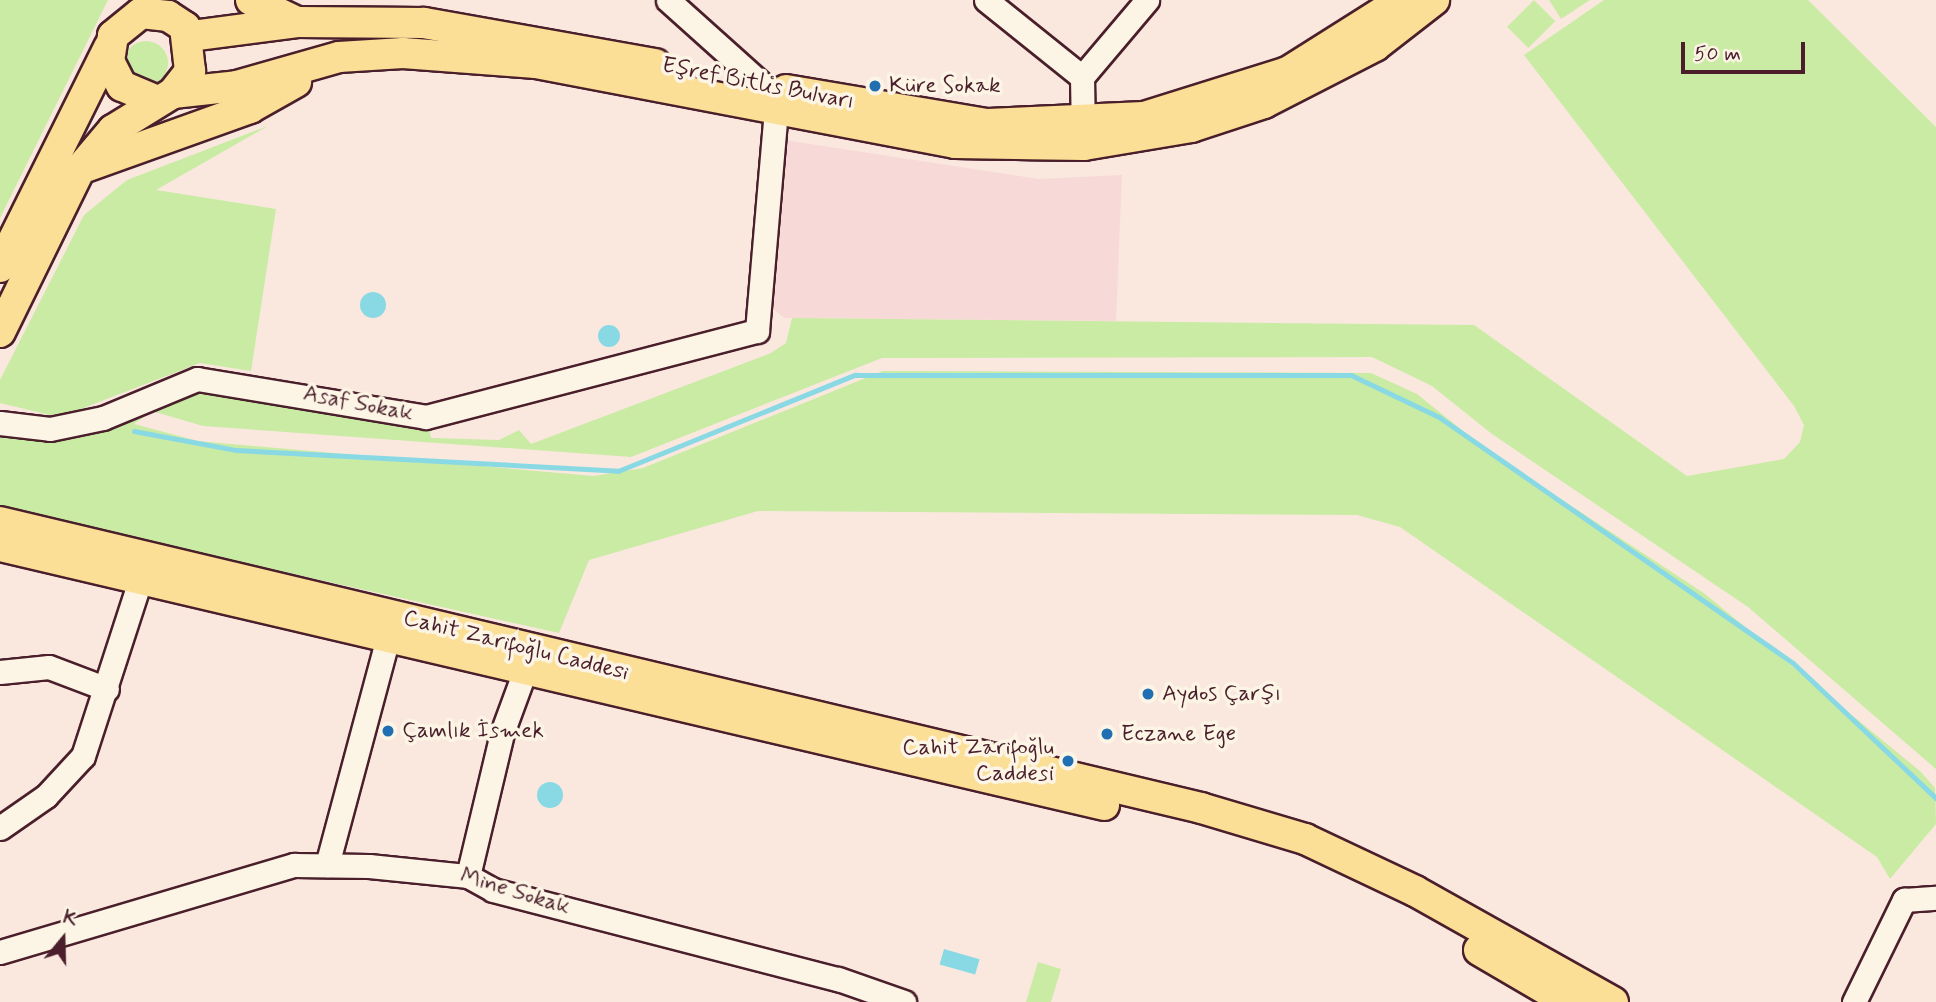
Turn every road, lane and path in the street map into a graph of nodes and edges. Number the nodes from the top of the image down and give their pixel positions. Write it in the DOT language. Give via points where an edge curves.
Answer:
graph roads {
  1 [pos="251,0"];
  2 [pos="668,0"];
  3 [pos="986,0"];
  4 [pos="1147,0"];
  5 [pos="1402,0"];
  6 [pos="1434,0"];
  7 [pos="188,21"];
  8 [pos="297,22"];
  9 [pos="120,24"];
  10 [pos="339,57"];
  11 [pos="1082,77"];
  12 [pos="164,96"];
  13 [pos="770,97"];
  14 [pos="1083,134"];
  15 [pos="80,169"];
  16 [pos="0,267"];
  17 [pos="0,332"];
  18 [pos="0,423"];
  19 [pos="0,522"];
  20 [pos="0,546"];
  21 [pos="144,569"];
  22 [pos="390,627"];
  23 [pos="529,660"];
  24 [pos="0,672"];
  25 [pos="107,689"];
  26 [pos="0,828"];
  27 [pos="327,865"];
  28 [pos="468,876"];
  29 [pos="1936,898"];
  30 [pos="0,952"];
  31 [pos="904,1002"];
  32 [pos="1568,1002"];
  33 [pos="1613,1002"];
  34 [pos="1854,1002"];
  1 -- 8 [label="main road"];
  2 -- 13 [label="street"];
  3 -- 11 [label="street"];
  4 -- 11 [label="street"];
  5 -- 14 [label="main road, Eşref Bitlis Bulvarı" via="1338,45 1264,81"];
  6 -- 14 [label="main road, Eşref Bitlis Bulvarı" via="1375,47 1264,103 1191,127"];
  7 -- 8 [label="main road, Eşref Bitlis Bulvarı"];
  7 -- 9 [label="main road" via="155,12"];
  7 -- 12 [label="main road" via="190,71"];
  8 -- 13 [label="main road, Eşref Bitlis Bulvarı" via="457,26"];
  9 -- 12 [label="main road" via="122,86"];
  9 -- 16 [label="main road"];
  10 -- 12 [label="main road" via="237,86"];
  10 -- 13 [label="main road, Eşref Bitlis Bulvarı" via="403,53 536,63"];
  10 -- 15 [label="main road" via="250,108"];
  11 -- 14 [label="street"];
  12 -- 15 [label="main road" via="113,130"];
  13 -- 14 [label="main road, Eşref Bitlis Bulvarı" via="955,142"];
  13 -- 18 [label="street, Asaf Sokak" via="757,331 426,417 197,379 103,418 50,429"];
  15 -- 17 [label="main road"];
  19 -- 21 [label="main road, Cahit Zarifoğlu Caddesi"];
  20 -- 21 [label="main road, Cahit Zarifoğlu Caddesi"];
  21 -- 22 [label="main road, Cahit Zarifoğlu Caddesi"];
  21 -- 25 [label="street"];
  22 -- 23 [label="main road, Cahit Zarifoğlu Caddesi"];
  22 -- 27 [label="street"];
  23 -- 28 [label="street" via="502,733"];
  23 -- 32 [label="main road, Cahit Zarifoğlu Caddesi" via="1313,857 1380,888"];
  23 -- 33 [label="main road, Cahit Zarifoğlu Caddesi" via="1187,804 1305,839 1415,891"];
  24 -- 25 [label="street" via="49,667"];
  25 -- 26 [label="street" via="83,756 46,796"];
  27 -- 28 [label="street, Mine Sokak"];
  27 -- 30 [label="street, Mine Sokak" via="294,865"];
  28 -- 31 [label="street, Mine Sokak" via="493,890 838,979"];
  29 -- 34 [label="street" via="1905,900"];
}
